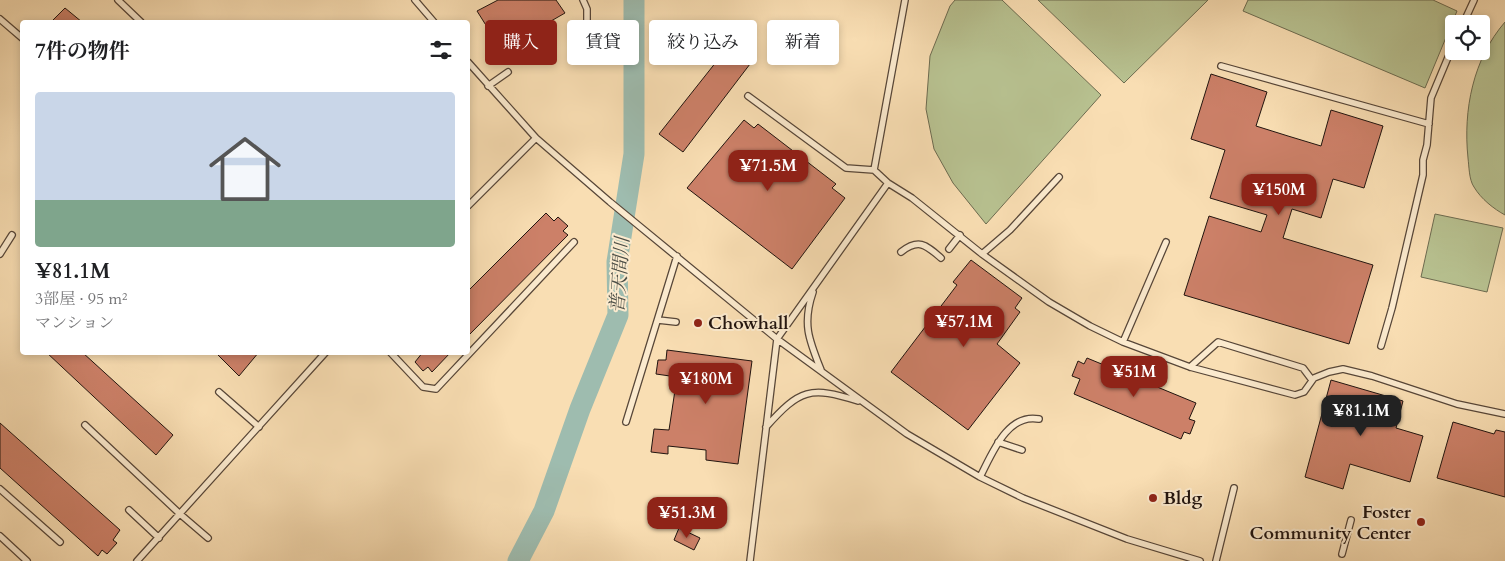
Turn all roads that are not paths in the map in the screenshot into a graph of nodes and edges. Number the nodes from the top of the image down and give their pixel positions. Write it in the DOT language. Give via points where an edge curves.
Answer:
graph roads {
  1 [pos="118,0"];
  2 [pos="424,0"];
  3 [pos="583,0"];
  4 [pos="905,0"];
  5 [pos="1474,0"];
  6 [pos="417,2"];
  7 [pos="1467,15"];
  8 [pos="0,19"];
  9 [pos="139,20"];
  10 [pos="432,20"];
  11 [pos="587,20"];
  12 [pos="20,36"];
  13 [pos="1447,60"];
  14 [pos="470,64"];
  15 [pos="1221,66"];
  16 [pos="508,72"];
  17 [pos="488,86"];
  18 [pos="748,96"];
  19 [pos="1429,124"];
  20 [pos="536,138"];
  21 [pos="874,170"];
  22 [pos="1059,177"];
  23 [pos="888,183"];
  24 [pos="470,204"];
  25 [pos="12,235"];
  26 [pos="960,235"];
  27 [pos="574,242"];
  28 [pos="1166,242"];
  29 [pos="949,249"];
  30 [pos="901,252"];
  31 [pos="0,254"];
  32 [pos="982,254"];
  33 [pos="677,256"];
  34 [pos="941,258"];
  35 [pos="816,286"];
  36 [pos="658,320"];
  37 [pos="676,322"];
  38 [pos="777,339"];
  39 [pos="1123,342"];
  40 [pos="1381,346"];
  41 [pos="470,353"];
  42 [pos="323,355"];
  43 [pos="393,355"];
  44 [pos="468,355"];
  45 [pos="1190,367"];
  46 [pos="821,372"];
  47 [pos="1312,380"];
  48 [pos="219,392"];
  49 [pos="863,402"];
  50 [pos="1505,414"];
  51 [pos="1039,419"];
  52 [pos="626,422"];
  53 [pos="85,426"];
  54 [pos="766,426"];
  55 [pos="258,427"];
  56 [pos="998,442"];
  57 [pos="1022,450"];
  58 [pos="980,477"];
  59 [pos="1234,488"];
  60 [pos="0,489"];
  61 [pos="129,510"];
  62 [pos="180,514"];
  63 [pos="1351,520"];
  64 [pos="0,536"];
  65 [pos="159,538"];
  66 [pos="208,538"];
  67 [pos="60,542"];
  68 [pos="1342,554"];
  69 [pos="27,561"];
  70 [pos="137,561"];
  71 [pos="750,561"];
  72 [pos="1200,561"];
  73 [pos="1216,561"];
  1 -- 9 [label="lane"];
  2 -- 6 [label="lane"];
  3 -- 11 [label="lane"];
  4 -- 21 [label="lane"];
  5 -- 7 [label="lane"];
  6 -- 10 [label="lane"];
  8 -- 12 [label="lane"];
  13 -- 19 [label="lane" via="1431,98"];
  14 -- 17 [label="lane"];
  15 -- 19 [label="lane"];
  16 -- 17 [label="lane"];
  17 -- 20 [label="lane"];
  18 -- 21 [label="lane" via="846,168"];
  19 -- 40 [label="lane" via="1423,175"];
  20 -- 24 [label="lane"];
  20 -- 33 [label="lane"];
  21 -- 23 [label="lane"];
  22 -- 32 [label="lane" via="1010,230"];
  23 -- 26 [label="lane"];
  23 -- 35 [label="lane"];
  25 -- 31 [label="lane"];
  26 -- 29 [label="lane"];
  26 -- 32 [label="lane"];
  27 -- 41 [label="lane"];
  28 -- 39 [label="lane"];
  30 -- 34 [label="lane" via="908,246 926,245"];
  32 -- 39 [label="lane" via="1049,302"];
  33 -- 36 [label="lane"];
  33 -- 38 [label="lane"];
  35 -- 38 [label="lane"];
  35 -- 46 [label="lane" via="806,320 810,344"];
  36 -- 37 [label="lane"];
  36 -- 52 [label="lane"];
  38 -- 46 [label="lane"];
  38 -- 54 [label="lane"];
  39 -- 45 [label="lane"];
  42 -- 55 [label="lane"];
  43 -- 44 [label="lane" via="423,387 436,389"];
  45 -- 47 [label="lane" via="1295,395 1304,392"];
  45 -- 47 [label="lane" via="1218,342 1303,368"];
  46 -- 49 [label="lane"];
  47 -- 50 [label="lane" via="1343,369 1457,404"];
  48 -- 55 [label="lane"];
  49 -- 54 [label="lane" via="830,392 811,393 785,406"];
  49 -- 58 [label="lane" via="907,434"];
  51 -- 56 [label="lane" via="1032,417 1018,422"];
  53 -- 62 [label="lane"];
  54 -- 71 [label="lane"];
  55 -- 62 [label="lane"];
  56 -- 57 [label="lane"];
  56 -- 58 [label="lane"];
  58 -- 72 [label="lane" via="1023,498 1126,539"];
  59 -- 73 [label="lane"];
  60 -- 67 [label="lane"];
  61 -- 65 [label="lane"];
  62 -- 65 [label="lane"];
  62 -- 66 [label="lane"];
  63 -- 68 [label="lane"];
  64 -- 69 [label="lane"];
  65 -- 70 [label="lane"];
}
